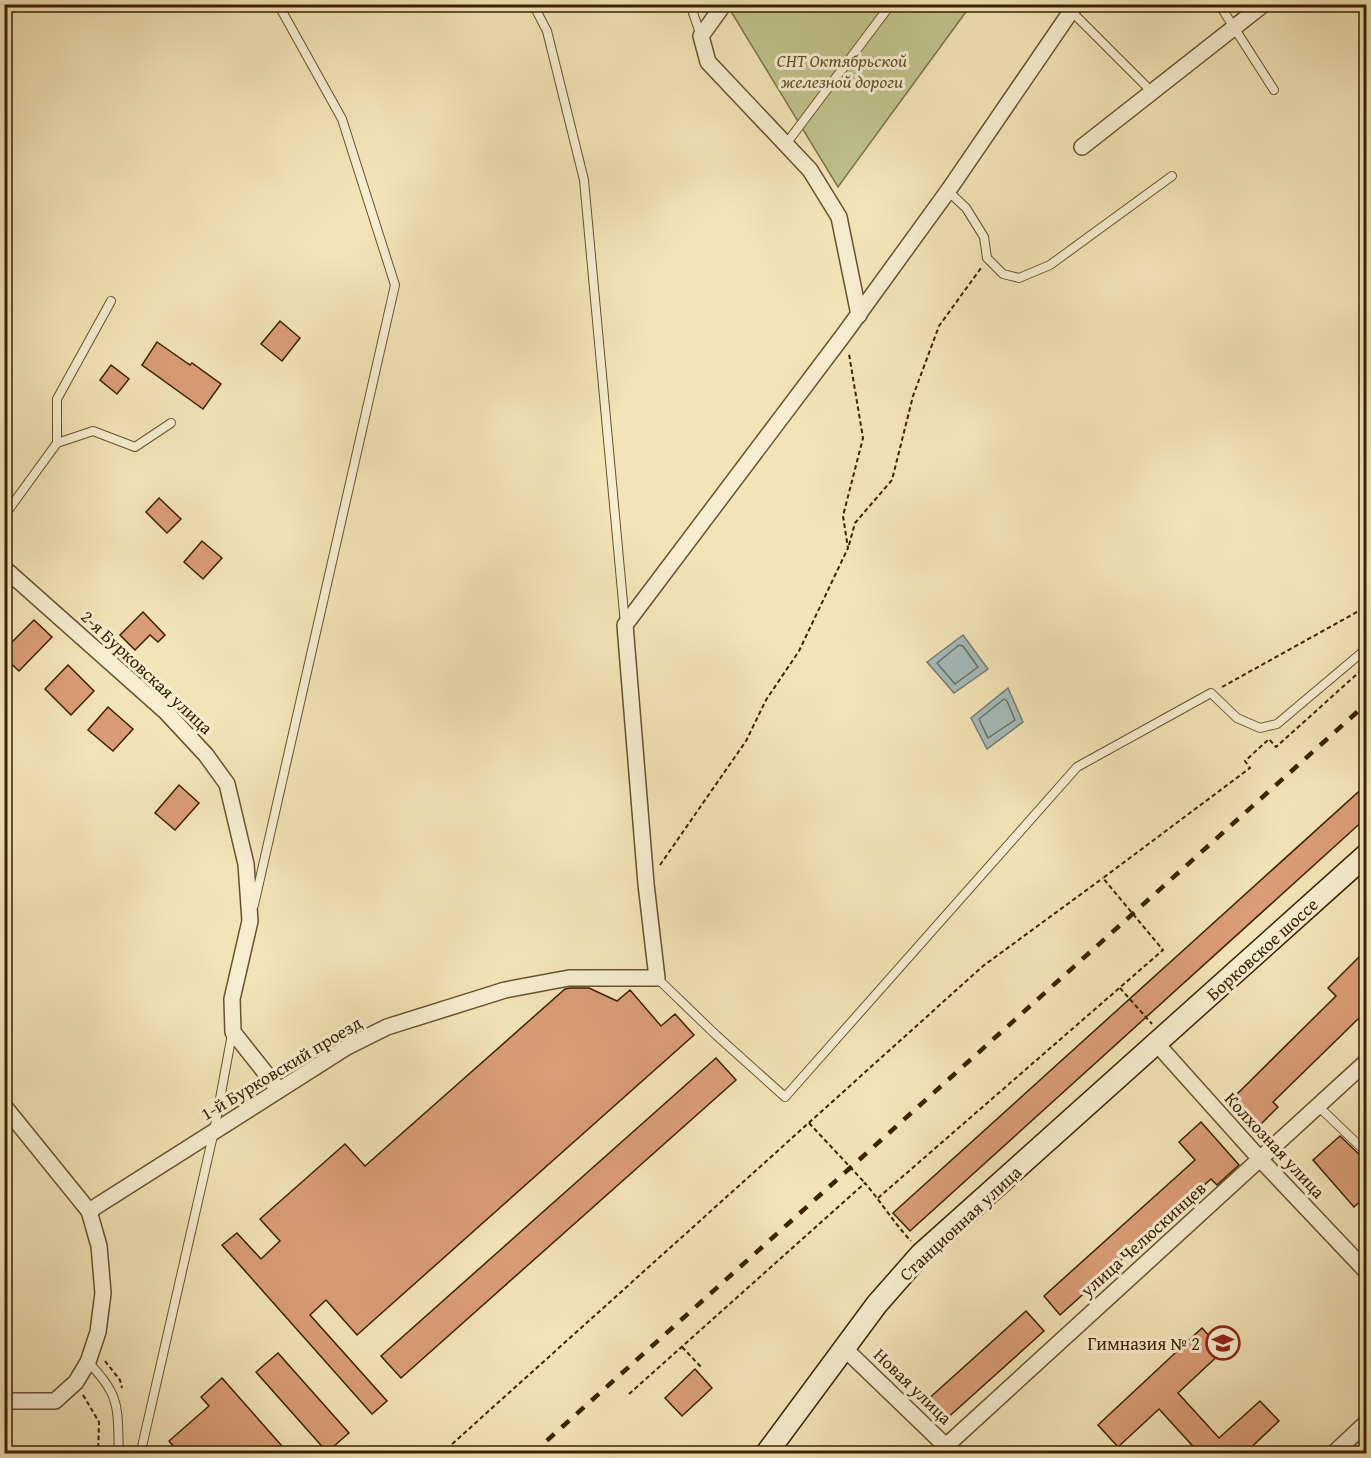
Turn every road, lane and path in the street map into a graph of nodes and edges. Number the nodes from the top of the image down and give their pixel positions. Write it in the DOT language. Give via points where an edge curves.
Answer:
graph roads {
  1 [pos="278,4"];
  2 [pos="533,4"];
  3 [pos="690,4"];
  4 [pos="724,4"];
  5 [pos="891,4"];
  6 [pos="1219,4"];
  7 [pos="1264,4"];
  8 [pos="1073,8"];
  9 [pos="1234,28"];
  10 [pos="701,36"];
  11 [pos="1274,90"];
  12 [pos="1152,92"];
  13 [pos="786,144"];
  14 [pos="1082,147"];
  15 [pos="1172,176"];
  16 [pos="948,191"];
  17 [pos="987,258"];
  18 [pos="111,301"];
  19 [pos="859,315"];
  20 [pos="845,333"];
  21 [pos="171,423"];
  22 [pos="57,443"];
  23 [pos="4,516"];
  24 [pos="848,548"];
  25 [pos="4,568"];
  26 [pos="1366,607"];
  27 [pos="625,625"];
  28 [pos="1366,649"];
  29 [pos="1366,666"];
  30 [pos="1211,693"];
  31 [pos="1366,855"];
  32 [pos="1103,878"];
  33 [pos="646,884"];
  34 [pos="250,921"];
  35 [pos="657,978"];
  36 [pos="1119,987"];
  37 [pos="233,1032"];
  38 [pos="1160,1041"];
  39 [pos="1366,1062"];
  40 [pos="279,1090"];
  41 [pos="4,1106"];
  42 [pos="1318,1106"];
  43 [pos="809,1123"];
  44 [pos="214,1131"];
  45 [pos="1366,1152"];
  46 [pos="1260,1159"];
  47 [pos="865,1183"];
  48 [pos="879,1198"];
  49 [pos="89,1211"];
  50 [pos="923,1253"];
  51 [pos="1366,1271"];
  52 [pos="682,1347"];
  53 [pos="844,1348"];
  54 [pos="88,1362"];
  55 [pos="702,1368"];
  56 [pos="76,1382"];
  57 [pos="629,1394"];
  58 [pos="4,1401"];
  59 [pos="1366,1423"];
  60 [pos="950,1449"];
  61 [pos="141,1451"];
  62 [pos="98,1454"];
  63 [pos="119,1454"];
  64 [pos="441,1454"];
  65 [pos="766,1454"];
  66 [pos="1333,1454"];
  1 -- 34 [label="lane" via="342,119 395,285"];
  2 -- 27 [label="lane" via="547,31 584,180"];
  3 -- 10 [label="lane"];
  4 -- 10 [label="street"];
  5 -- 13 [label="lane"];
  6 -- 9 [label="lane"];
  7 -- 9 [label="street"];
  8 -- 12 [label="lane"];
  8 -- 16 [label="street"];
  9 -- 11 [label="lane"];
  9 -- 12 [label="street"];
  10 -- 13 [label="street" via="708,62"];
  12 -- 14 [label="street"];
  13 -- 19 [label="street" via="810,170 839,217"];
  15 -- 17 [label="lane" via="1050,265 1019,278 1003,274"];
  16 -- 17 [label="lane" via="966,208 984,237"];
  16 -- 19 [label="street"];
  17 -- 24 [label="path" via="939,326 913,396 892,480 855,523"];
  18 -- 22 [label="lane" via="57,399"];
  19 -- 20 [label="street"];
  20 -- 24 [label="path" via="863,438 843,516"];
  20 -- 27 [label="street"];
  21 -- 22 [label="lane" via="135,447 93,431"];
  22 -- 23 [label="lane"];
  24 -- 33 [label="path" via="799,651 766,700 746,741"];
  25 -- 34 [label="street, 2-я Бурковская улица" via="166,712 227,784 246,864"];
  26 -- 30 [label="path"];
  27 -- 33 [label="street"];
  28 -- 30 [label="lane" via="1277,724 1260,728 1237,718"];
  29 -- 32 [label="path" via="1276,747 1269,740 1245,761 1250,768"];
  30 -- 35 [label="lane" via="1077,767 785,1097"];
  31 -- 38 [label="main road, Борковское шоссе"];
  32 -- 36 [label="path" via="1162,950"];
  32 -- 43 [label="path" via="983,966"];
  33 -- 35 [label="street"];
  34 -- 37 [label="street, 2-я Бурковская улица" via="232,999"];
  35 -- 40 [label="street, 1-й Бурковский проезд" via="569,978 505,990 387,1027"];
  36 -- 38 [label="path"];
  36 -- 48 [label="path"];
  37 -- 40 [label="street"];
  37 -- 44 [label="lane"];
  38 -- 46 [label="street, Колхозная улица"];
  38 -- 50 [label="main road, Станционная улица"];
  39 -- 42 [label="street, улица Челюскинцев"];
  40 -- 44 [label="street, 1-й Бурковский проезд"];
  41 -- 49 [label="street"];
  42 -- 45 [label="lane"];
  42 -- 46 [label="street, улица Челюскинцев"];
  43 -- 47 [label="path"];
  43 -- 64 [label="path"];
  44 -- 49 [label="street, 1-й Бурковский проезд"];
  44 -- 61 [label="lane"];
  46 -- 51 [label="street, Колхозная улица"];
  46 -- 60 [label="street, улица Челюскинцев"];
  47 -- 48 [label="path"];
  47 -- 52 [label="path"];
  48 -- 50 [label="path" via="894,1223"];
  49 -- 54 [label="street" via="99,1246 103,1293 98,1332"];
  50 -- 53 [label="main road, Станционная улица"];
  52 -- 55 [label="path"];
  52 -- 57 [label="path"];
  53 -- 60 [label="street, Новая улица"];
  53 -- 65 [label="main road, Станционная улица"];
  54 -- 56 [label="street"];
  54 -- 63 [label="lane" via="105,1380 117,1403"];
  56 -- 58 [label="street" via="55,1401"];
  56 -- 62 [label="path" via="99,1422"];
  59 -- 66 [label="street"];
}
